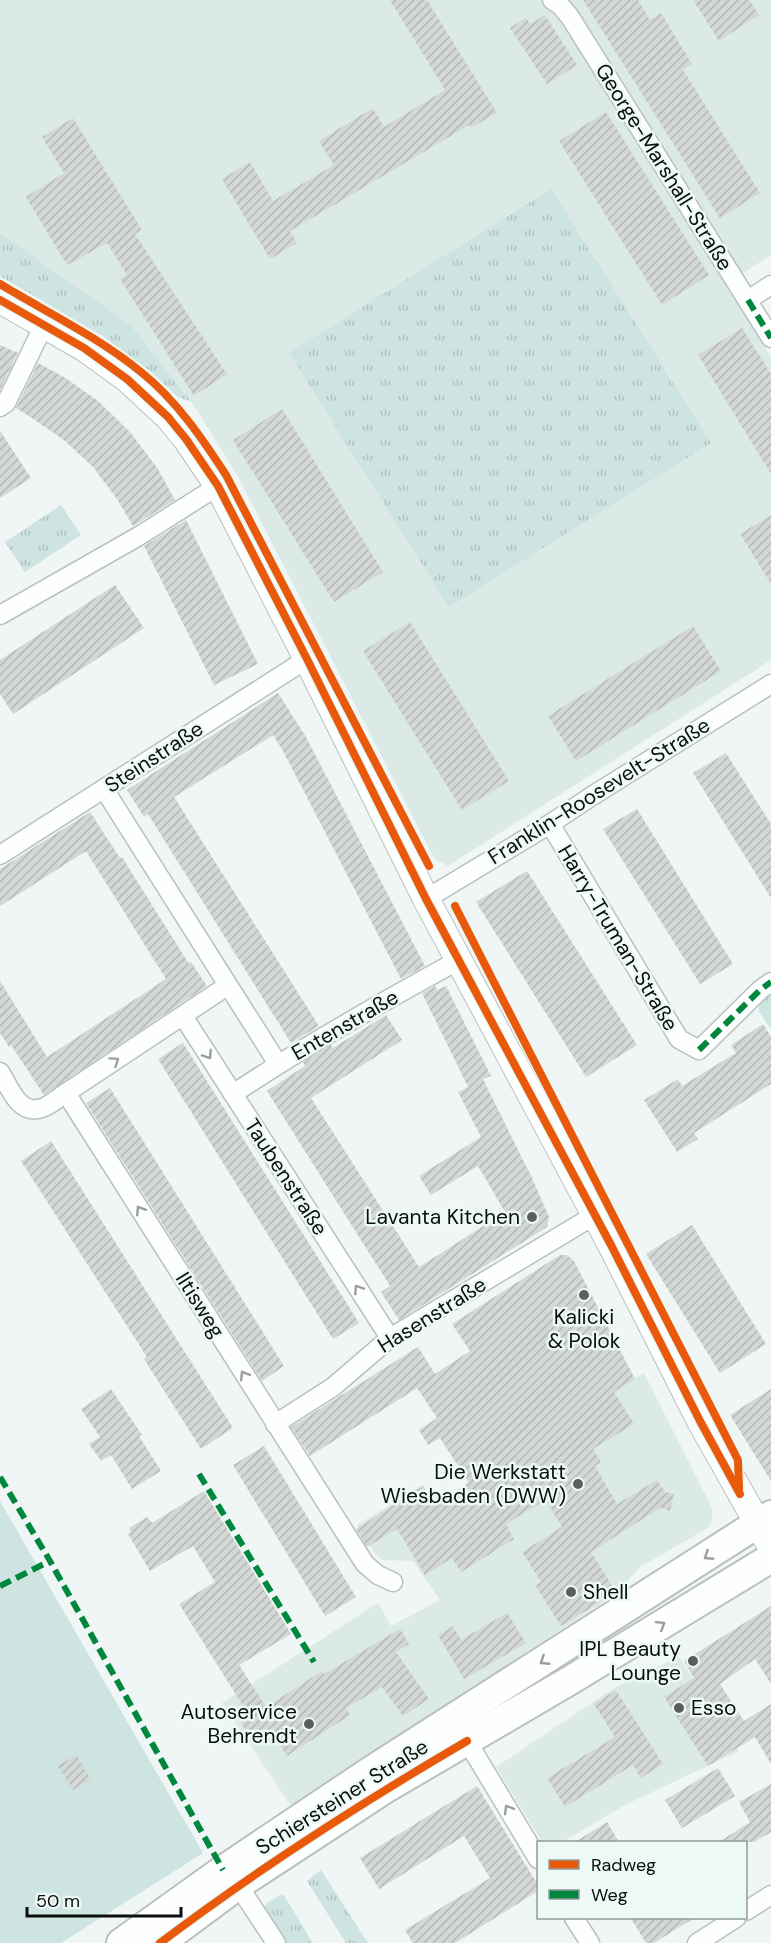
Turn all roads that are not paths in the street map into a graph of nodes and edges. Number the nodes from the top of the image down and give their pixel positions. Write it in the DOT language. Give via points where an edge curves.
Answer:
graph roads {
  1 [pos="552,0"];
  2 [pos="771,285"];
  3 [pos="0,300"];
  4 [pos="748,300"];
  5 [pos="44,325"];
  6 [pos="771,338"];
  7 [pos="0,406"];
  8 [pos="218,486"];
  9 [pos="0,615"];
  10 [pos="307,659"];
  11 [pos="771,684"];
  12 [pos="104,789"];
  13 [pos="550,824"];
  14 [pos="0,855"];
  15 [pos="426,899"];
  16 [pos="459,960"];
  17 [pos="771,982"];
  18 [pos="227,986"];
  19 [pos="183,1016"];
  20 [pos="278,1064"];
  21 [pos="0,1072"];
  22 [pos="66,1093"];
  23 [pos="233,1094"];
  24 [pos="595,1215"];
  25 [pos="390,1338"];
  26 [pos="275,1424"];
  27 [pos="766,1529"];
  28 [pos="771,1558"];
  29 [pos="393,1582"];
  30 [pos="467,1741"];
  31 [pos="537,1857"];
  32 [pos="230,1878"];
  33 [pos="771,1895"];
  34 [pos="747,1910"];
  35 [pos="575,1919"];
  36 [pos="733,1919"];
  37 [pos="121,1943"];
  38 [pos="160,1943"];
  39 [pos="276,1943"];
  40 [pos="590,1943"];
  41 [pos="697,1943"];
  1 -- 4 [label="street, George-Marshall-Straße" via="570,17"];
  2 -- 4 [label="street"];
  3 -- 5 [label="street"];
  4 -- 6 [label="street, George-Marshall-Straße"];
  5 -- 7 [label="street" via="6,403"];
  5 -- 8 [label="street" via="106,362 148,397 186,439"];
  8 -- 9 [label="street"];
  8 -- 10 [label="street"];
  10 -- 12 [label="street, Steinstraße"];
  10 -- 15 [label="street"];
  11 -- 13 [label="street, Franklin-Roosevelt-Straße"];
  12 -- 14 [label="street, Steinstraße"];
  12 -- 18 [label="street"];
  13 -- 15 [label="street, Franklin-Roosevelt-Straße"];
  13 -- 17 [label="street, Harry-Truman-Straße" via="679,1039 699,1050"];
  15 -- 16 [label="street"];
  16 -- 20 [label="street, Entenstraße"];
  16 -- 24 [label="street"];
  18 -- 19 [label="street"];
  18 -- 20 [label="street"];
  22 -- 19 [label="street, one-way"];
  19 -- 23 [label="street, Taubenstraße, one-way"];
  20 -- 23 [label="street, Entenstraße"];
  21 -- 22 [label="street" via="18,1102 28,1110 39,1109"];
  26 -- 22 [label="street, Iltisweg, one-way"];
  25 -- 23 [label="street, Taubenstraße, one-way"];
  24 -- 25 [label="street, Hasenstraße"];
  24 -- 27 [label="street" via="700,1421"];
  25 -- 26 [label="street, Hasenstraße" via="333,1387"];
  26 -- 29 [label="street, Iltisweg" via="365,1564"];
  27 -- 32 [label="main road, Schiersteiner Straße, one-way" via="369,1772"];
  30 -- 28 [label="main road, Schiersteiner Straße, one-way"];
  31 -- 30 [label="street, one-way"];
  30 -- 32 [label="main road, Schiersteiner Straße"];
  32 -- 37 [label="main road"];
  32 -- 38 [label="main road"];
  32 -- 39 [label="street"];
  33 -- 34 [label="street"];
  35 -- 40 [label="street"];
  36 -- 41 [label="street"];
}
